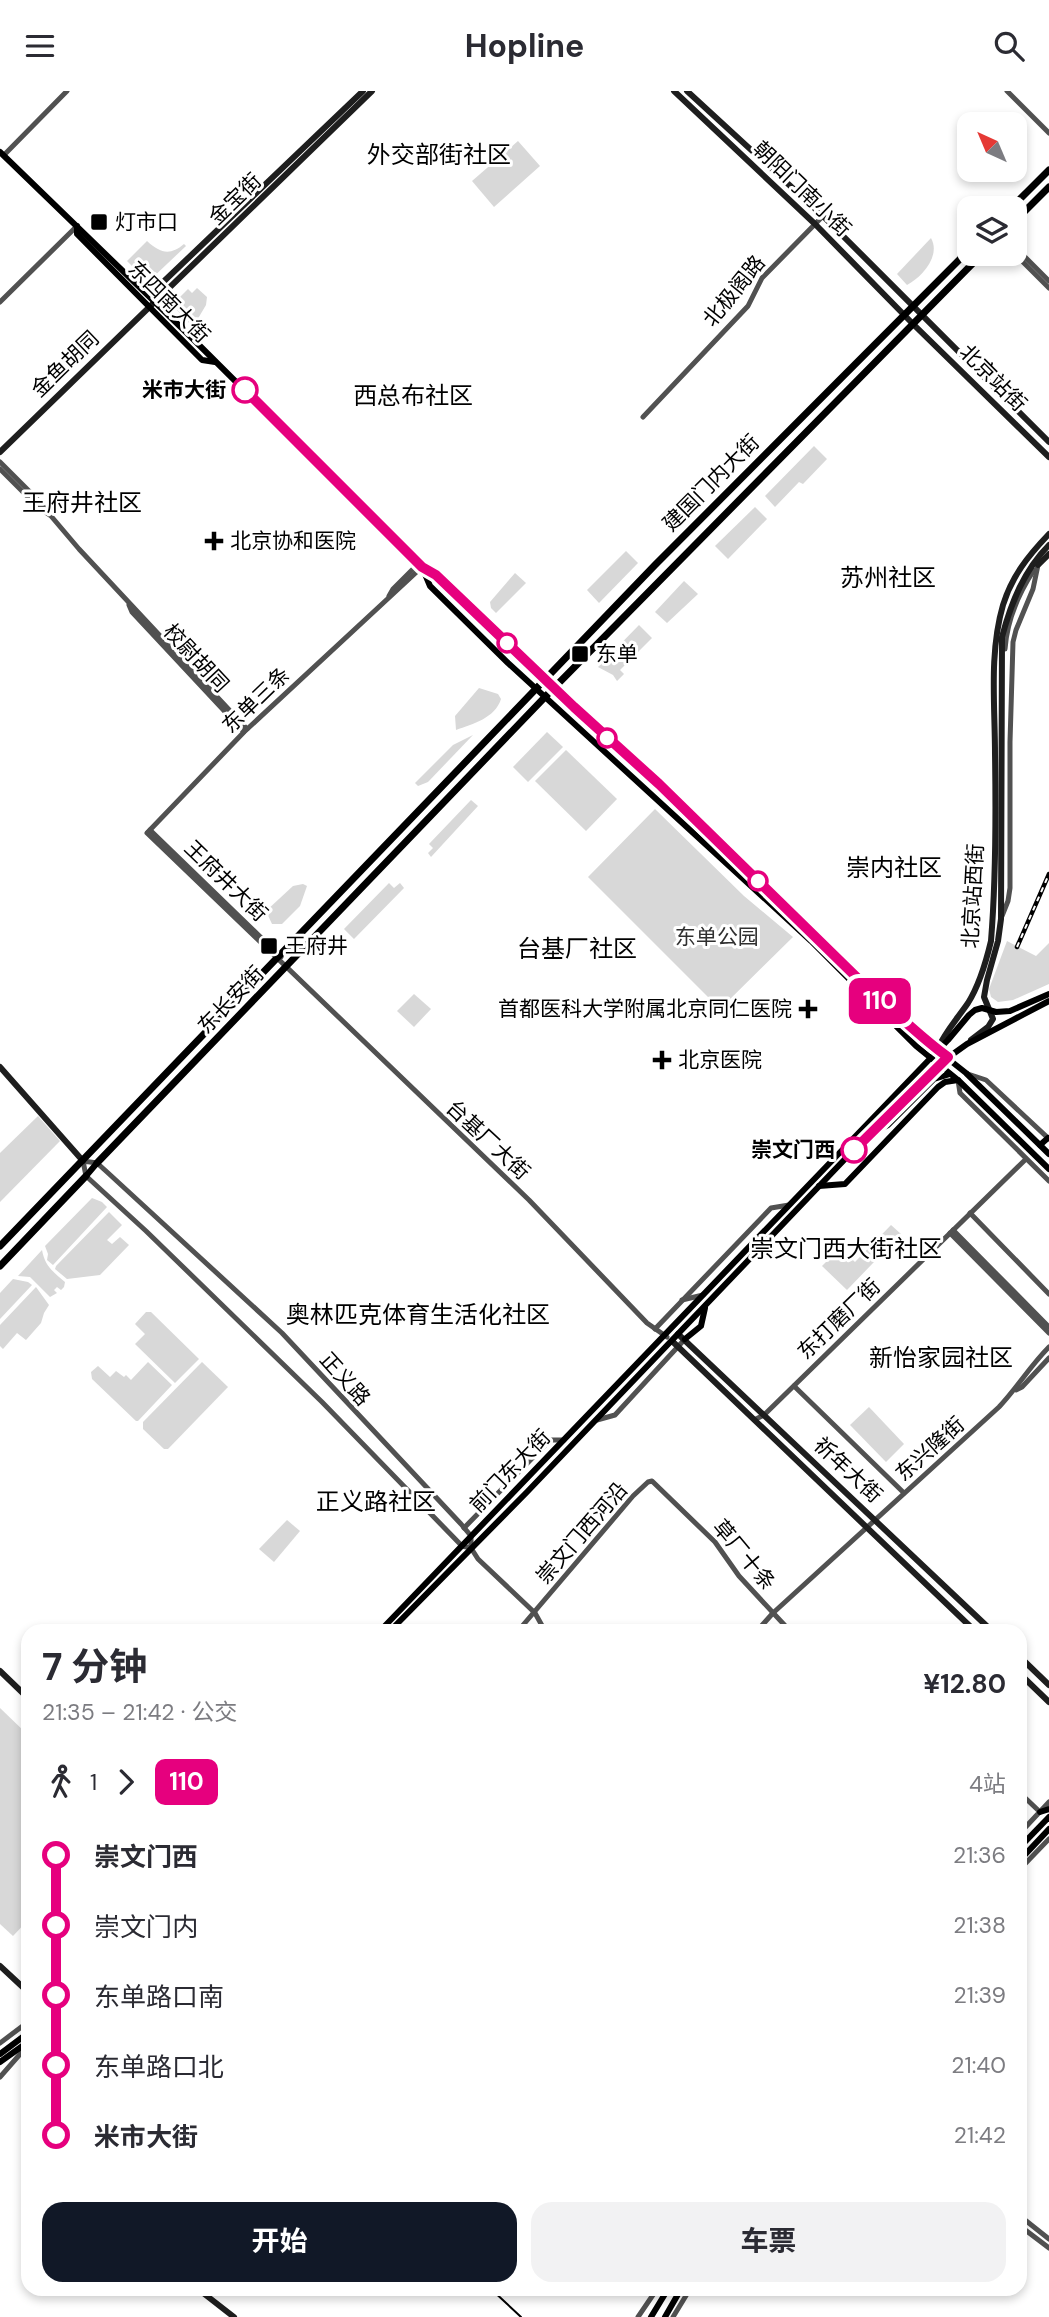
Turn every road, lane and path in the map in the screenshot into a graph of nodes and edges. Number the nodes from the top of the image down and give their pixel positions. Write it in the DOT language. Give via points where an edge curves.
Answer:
graph roads {
  1 [pos="65,91"];
  2 [pos="363,91"];
  3 [pos="372,91"];
  4 [pos="674,91"];
  5 [pos="687,91"];
  6 [pos="1007,91"];
  7 [pos="1049,133"];
  8 [pos="2,153"];
  9 [pos="1049,170"];
  10 [pos="1049,187"];
  11 [pos="1023,196"];
  12 [pos="1027,209"];
  13 [pos="822,216"];
  14 [pos="815,224"];
  15 [pos="77,226"];
  16 [pos="1027,259"];
  17 [pos="957,262"];
  18 [pos="970,266"];
  19 [pos="1027,266"];
  20 [pos="1049,281"];
  21 [pos="1049,288"];
  22 [pos="0,302"];
  23 [pos="151,303"];
  24 [pos="913,307"];
  25 [pos="905,315"];
  26 [pos="921,315"];
  27 [pos="913,324"];
  28 [pos="643,417"];
  29 [pos="1049,442"];
  30 [pos="0,452"];
  31 [pos="1049,457"];
  32 [pos="0,461"];
  33 [pos="0,469"];
  34 [pos="47,513"];
  35 [pos="1049,534"];
  36 [pos="1049,545"];
  37 [pos="1049,554"];
  38 [pos="420,565"];
  39 [pos="1038,565"];
  40 [pos="545,678"];
  41 [pos="554,688"];
  42 [pos="535,689"];
  43 [pos="544,698"];
  44 [pos="245,731"];
  45 [pos="1001,747"];
  46 [pos="148,832"];
  47 [pos="1001,919"];
  48 [pos="278,956"];
  49 [pos="286,969"];
  50 [pos="1049,994"];
  51 [pos="1049,1001"];
  52 [pos="989,1010"];
  53 [pos="967,1044"];
  54 [pos="937,1050"];
  55 [pos="930,1057"];
  56 [pos="948,1057"];
  57 [pos="939,1064"];
  58 [pos="0,1067"];
  59 [pos="966,1073"];
  60 [pos="950,1074"];
  61 [pos="958,1080"];
  62 [pos="867,1136"];
  63 [pos="1049,1136"];
  64 [pos="1040,1145"];
  65 [pos="1032,1153"];
  66 [pos="1049,1154"];
  67 [pos="1026,1159"];
  68 [pos="83,1161"];
  69 [pos="97,1163"];
  70 [pos="1049,1169"];
  71 [pos="86,1176"];
  72 [pos="1049,1181"];
  73 [pos="819,1186"];
  74 [pos="789,1205"];
  75 [pos="970,1213"];
  76 [pos="952,1231"];
  77 [pos="0,1246"];
  78 [pos="0,1266"];
  79 [pos="1049,1294"];
  80 [pos="704,1295"];
  81 [pos="682,1300"];
  82 [pos="705,1306"];
  83 [pos="1049,1327"];
  84 [pos="655,1329"];
  85 [pos="1049,1333"];
  86 [pos="678,1334"];
  87 [pos="665,1336"];
  88 [pos="685,1339"];
  89 [pos="672,1341"];
  90 [pos="679,1347"];
  91 [pos="1049,1347"];
  92 [pos="1049,1358"];
  93 [pos="794,1386"];
  94 [pos="1013,1392"];
  95 [pos="764,1415"];
  96 [pos="754,1420"];
  97 [pos="594,1421"];
  98 [pos="565,1440"];
  99 [pos="904,1493"];
  100 [pos="509,1498"];
  101 [pos="674,1502"];
  102 [pos="489,1503"];
  103 [pos="876,1521"];
  104 [pos="464,1528"];
  105 [pos="866,1528"];
  106 [pos="471,1536"];
  107 [pos="462,1546"];
  108 [pos="471,1548"];
  109 [pos="535,1613"];
  110 [pos="773,1613"];
  111 [pos="387,1624"];
  112 [pos="397,1624"];
  113 [pos="525,1624"];
  114 [pos="541,1624"];
  115 [pos="763,1624"];
  116 [pos="783,1624"];
  117 [pos="968,1624"];
  118 [pos="985,1624"];
  119 [pos="1027,1664"];
  120 [pos="0,1671"];
  121 [pos="1027,1681"];
  122 [pos="1049,1685"];
  123 [pos="21,1691"];
  124 [pos="1049,1702"];
  125 [pos="1027,1800"];
  126 [pos="1049,1802"];
  127 [pos="1049,1809"];
  128 [pos="1040,1812"];
  129 [pos="1049,1817"];
  130 [pos="1027,1826"];
  131 [pos="1049,1829"];
  132 [pos="1049,1839"];
  133 [pos="1027,1840"];
  134 [pos="1027,1853"];
  135 [pos="1027,1862"];
  136 [pos="0,1966"];
  137 [pos="21,1986"];
  138 [pos="21,2028"];
  139 [pos="21,2038"];
  140 [pos="0,2045"];
  141 [pos="9,2047"];
  142 [pos="21,2048"];
  143 [pos="21,2052"];
  144 [pos="0,2054"];
  145 [pos="0,2062"];
  146 [pos="0,2077"];
  147 [pos="1027,2222"];
  148 [pos="1027,2231"];
  149 [pos="1049,2239"];
  150 [pos="1049,2248"];
  151 [pos="207,2296"];
  152 [pos="652,2296"];
  153 [pos="664,2296"];
  154 [pos="677,2296"];
  155 [pos="686,2296"];
  156 [pos="234,2317"];
  157 [pos="638,2317"];
  158 [pos="652,2317"];
  159 [pos="665,2317"];
  160 [pos="673,2317"];
  1 -- 8 [label="street"];
  2 -- 23 [label="main road, 金宝街" via="160,285"];
  3 -- 23 [label="main road, 金宝街"];
  4 -- 14 [label="main road, 朝阳门南小街"];
  5 -- 13 [label="main road, 朝阳门南小街"];
  6 -- 7 [label="street"];
  8 -- 15 [label="main road, 东四南大街"];
  9 -- 11 [label="highway"];
  10 -- 12 [label="highway"];
  13 -- 14 [label="street, 北极阁路"];
  13 -- 24 [label="main road, 朝阳门南小街"];
  14 -- 25 [label="main road, 朝阳门南小街"];
  14 -- 28 [label="street, 北极阁路" via="762,278 748,306"];
  15 -- 22 [label="street"];
  15 -- 23 [label="main road, 东四南大街"];
  16 -- 20 [label="street"];
  17 -- 24 [label="highway"];
  18 -- 26 [label="highway"];
  19 -- 21 [label="street"];
  23 -- 30 [label="main road, 金鱼胡同"];
  23 -- 38 [label="main road, 东四南大街"];
  24 -- 25 [label="highway, 建国门内大街"];
  24 -- 26 [label="main road, 朝阳门南小街"];
  25 -- 27 [label="main road, 朝阳门南小街"];
  25 -- 40 [label="highway, 建国门内大街"];
  26 -- 27 [label="highway, 建国门内大街"];
  26 -- 29 [label="main road, 北京站街"];
  27 -- 31 [label="main road, 北京站街"];
  27 -- 41 [label="highway, 建国门内大街"];
  32 -- 34 [label="street, 校尉胡同"];
  33 -- 34 [label="street, 校尉胡同"];
  34 -- 44 [label="street, 校尉胡同" via="132,612"];
  35 -- 54 [label="main road, 北京站西街" via="1017,573 998,628 990,940 976,988"];
  36 -- 45 [label="main road, 北京站西街" via="1026,575 1002,637"];
  37 -- 39 [label="main road, 北京站西街"];
  38 -- 40 [label="main road"];
  38 -- 42 [label="main road" via="430,586"];
  38 -- 44 [label="street, 东单三条"];
  39 -- 45 [label="street, 北京站西街" via="1007,630"];
  39 -- 47 [label="street" via="1013,642 1010,888"];
  40 -- 41 [label="main road"];
  40 -- 42 [label="highway, 建国门内大街"];
  41 -- 43 [label="highway, 建国门内大街"];
  41 -- 54 [label="main road"];
  42 -- 43 [label="main road"];
  42 -- 48 [label="highway, 东长安街"];
  43 -- 49 [label="highway, 东长安街"];
  43 -- 55 [label="main road" via="811,941"];
  44 -- 46 [label="street, 东单三条"];
  45 -- 47 [label="main road, 北京站西街"];
  46 -- 48 [label="street, 王府井大街"];
  47 -- 52 [label="main road, 北京站西街" via="985,993"];
  48 -- 49 [label="street, 王府井大街"];
  48 -- 68 [label="highway, 东长安街"];
  49 -- 69 [label="highway, 东长安街"];
  49 -- 84 [label="street, 台基厂大街" via="528,1200"];
  50 -- 52 [label="main road" via="1010,1011"];
  51 -- 53 [label="main road"];
  52 -- 53 [label="main road" via="992,1023"];
  52 -- 54 [label="main road" via="972,1012"];
  53 -- 56 [label="main road"];
  54 -- 55 [label="main road, 前门东大街"];
  54 -- 56 [label="main road"];
  55 -- 57 [label="main road"];
  55 -- 74 [label="main road, 前门东大街"];
  56 -- 57 [label="main road"];
  56 -- 59 [label="main road"];
  57 -- 60 [label="main road"];
  57 -- 62 [label="main road"];
  58 -- 68 [label="main road"];
  59 -- 63 [label="street" via="986,1080"];
  59 -- 64 [label="main road"];
  60 -- 61 [label="main road"];
  60 -- 62 [label="main road" via="934,1079 888,1125"];
  61 -- 65 [label="main road"];
  61 -- 67 [label="street" via="960,1093"];
  61 -- 73 [label="main road" via="938,1087 845,1184"];
  62 -- 73 [label="main road, 前门东大街"];
  63 -- 64 [label="main road"];
  64 -- 66 [label="main road"];
  65 -- 67 [label="main road"];
  65 -- 70 [label="main road"];
  67 -- 72 [label="street"];
  67 -- 75 [label="street, 东打磨厂街"];
  68 -- 69 [label="street"];
  68 -- 71 [label="street"];
  68 -- 77 [label="highway, 东长安街"];
  69 -- 71 [label="main road, 东长安街"];
  69 -- 104 [label="street, 正义路" via="282,1332"];
  71 -- 78 [label="highway, 东长安街"];
  71 -- 107 [label="street, 正义路" via="322,1402"];
  73 -- 82 [label="main road, 前门东大街"];
  74 -- 80 [label="main road, 前门东大街"];
  74 -- 81 [label="street" via="771,1207"];
  75 -- 76 [label="street, 东打磨厂街"];
  75 -- 79 [label="street"];
  76 -- 83 [label="street"];
  76 -- 85 [label="street"];
  76 -- 93 [label="street, 东打磨厂街"];
  80 -- 81 [label="street"];
  80 -- 87 [label="main road, 前门东大街"];
  81 -- 84 [label="street"];
  82 -- 86 [label="main road, 前门东大街"];
  82 -- 88 [label="main road" via="701,1326"];
  84 -- 87 [label="street, 台基厂大街"];
  86 -- 87 [label="street"];
  86 -- 88 [label="main road, 祈年大街"];
  86 -- 89 [label="main road, 前门东大街"];
  87 -- 89 [label="street, 台基厂大街"];
  87 -- 98 [label="main road, 前门东大街"];
  88 -- 90 [label="street"];
  88 -- 95 [label="main road, 祈年大街"];
  89 -- 90 [label="main road, 祈年大街"];
  89 -- 97 [label="main road, 前门东大街"];
  90 -- 96 [label="main road, 祈年大街"];
  90 -- 97 [label="street" via="615,1415"];
  91 -- 94 [label="street, 东兴隆街"];
  92 -- 94 [label="street, 东兴隆街"];
  93 -- 95 [label="street, 东打磨厂街"];
  93 -- 99 [label="street"];
  94 -- 99 [label="street, 东兴隆街"];
  95 -- 96 [label="street, 东打磨厂街"];
  95 -- 103 [label="main road, 祈年大街"];
  96 -- 105 [label="main road, 祈年大街"];
  97 -- 108 [label="main road, 前门东大街"];
  98 -- 100 [label="main road, 前门东大街"];
  98 -- 102 [label="street" via="550,1440"];
  99 -- 103 [label="street, 东兴隆街"];
  100 -- 102 [label="street"];
  100 -- 106 [label="main road, 前门东大街"];
  101 -- 109 [label="street, 崇文门西河沿" via="655,1482 648,1482"];
  101 -- 110 [label="street, 草厂十条" via="715,1542"];
  102 -- 104 [label="street"];
  103 -- 105 [label="street, 东兴隆街"];
  103 -- 118 [label="main road, 祈年大街"];
  104 -- 106 [label="street, 正义路"];
  105 -- 110 [label="street, 东兴隆街"];
  105 -- 117 [label="main road, 祈年大街"];
  106 -- 107 [label="main road, 前门东大街"];
  106 -- 108 [label="street"];
  107 -- 108 [label="street"];
  107 -- 111 [label="main road, 前门东大街"];
  108 -- 109 [label="street"];
  108 -- 112 [label="main road, 前门东大街"];
  109 -- 113 [label="street, 崇文门西河沿"];
  109 -- 114 [label="street"];
  110 -- 115 [label="street, 东兴隆街"];
  110 -- 116 [label="street, 草厂十条"];
  119 -- 122 [label="main road"];
  120 -- 123 [label="main road"];
  121 -- 124 [label="main road"];
  125 -- 128 [label="street"];
  126 -- 128 [label="street"];
  127 -- 128 [label="main road"];
  128 -- 130 [label="street"];
  129 -- 133 [label="main road"];
  131 -- 134 [label="main road"];
  132 -- 135 [label="street"];
  136 -- 137 [label="main road"];
  138 -- 140 [label="street"];
  139 -- 141 [label="main road"];
  140 -- 141 [label="main road"];
  141 -- 144 [label="main road"];
  142 -- 145 [label="main road"];
  143 -- 146 [label="street"];
  147 -- 149 [label="street"];
  148 -- 150 [label="street"];
  151 -- 156 [label="main road"];
  152 -- 157 [label="street"];
  153 -- 158 [label="main road"];
  154 -- 159 [label="main road"];
  155 -- 160 [label="street"];
}
